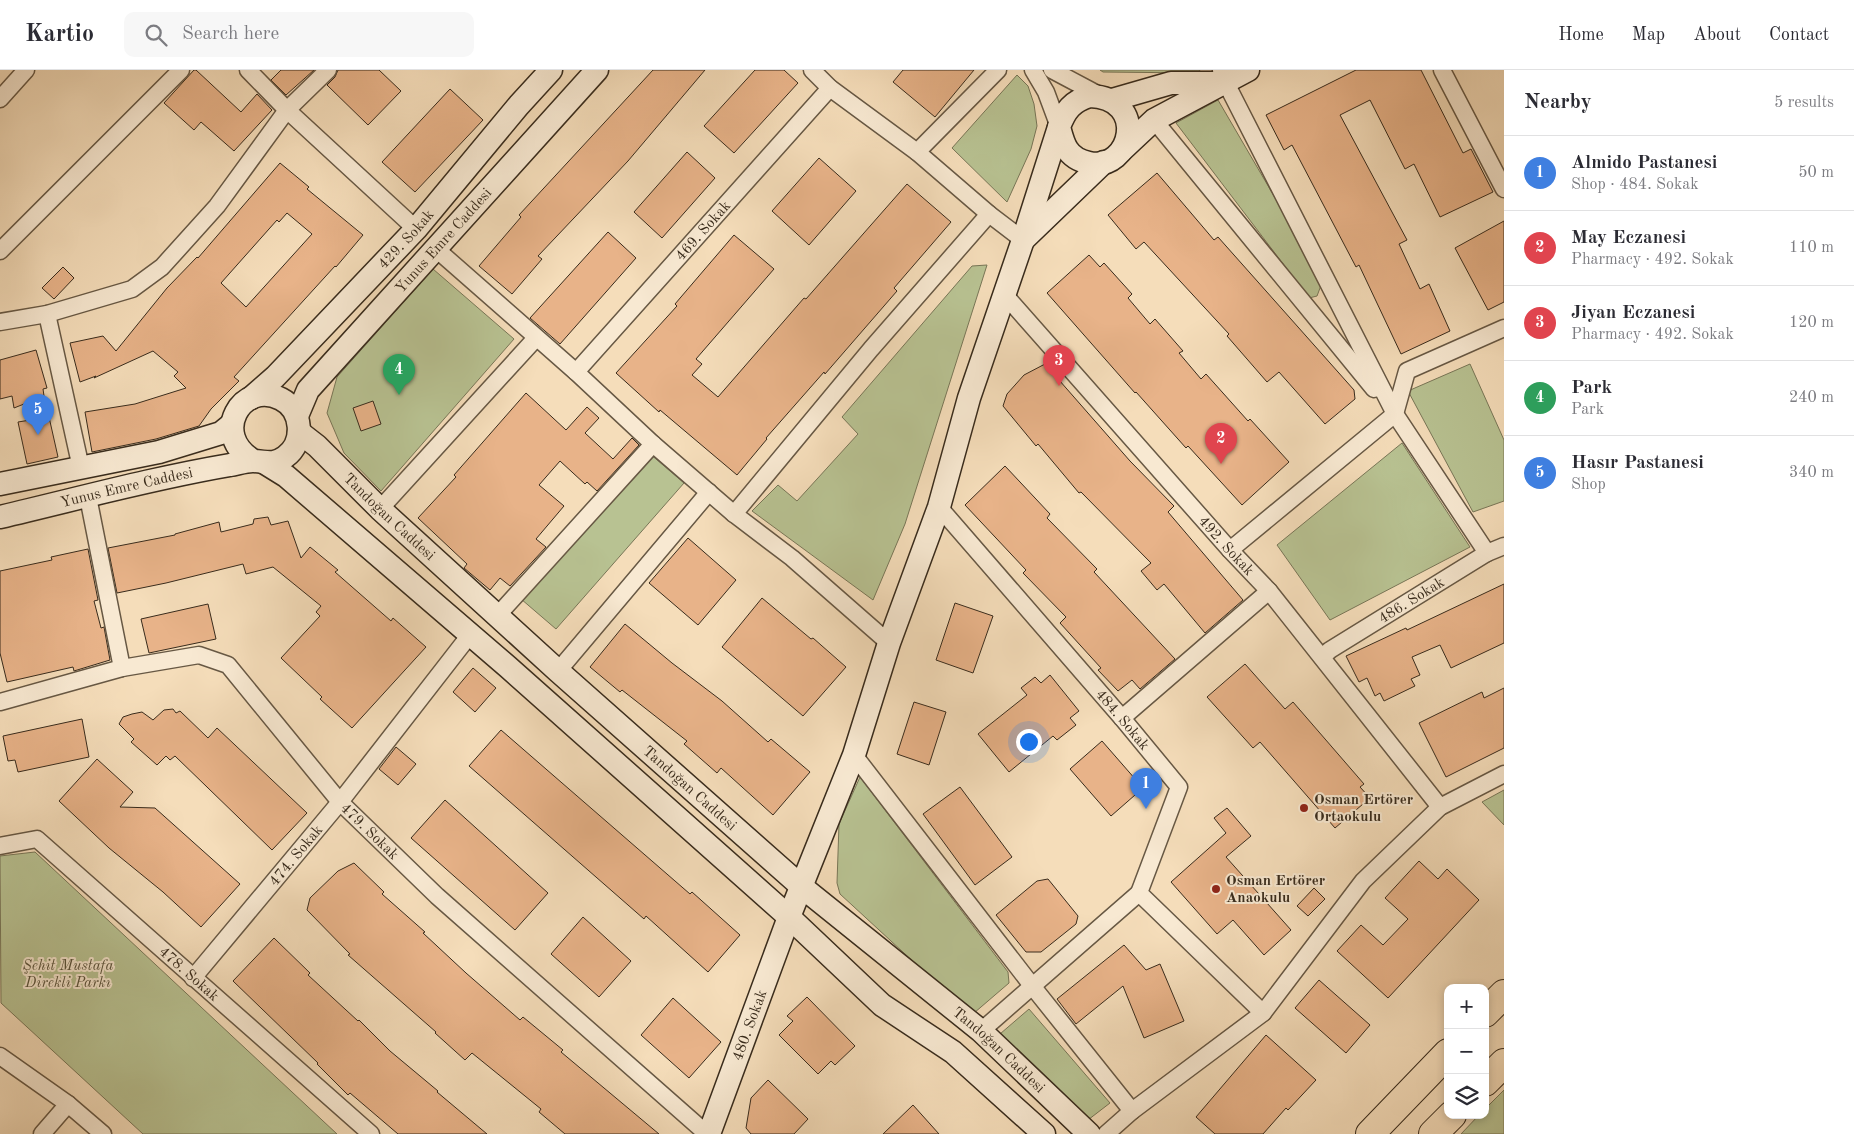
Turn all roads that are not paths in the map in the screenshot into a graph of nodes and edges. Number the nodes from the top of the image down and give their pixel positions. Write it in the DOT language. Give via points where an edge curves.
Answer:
graph roads {
  1 [pos="26,70"];
  2 [pos="181,70"];
  3 [pos="248,70"];
  4 [pos="328,70"];
  5 [pos="551,70"];
  6 [pos="597,70"];
  7 [pos="812,70"];
  8 [pos="998,70"];
  9 [pos="1032,70"];
  10 [pos="1052,70"];
  11 [pos="1248,70"];
  12 [pos="1442,70"];
  13 [pos="1224,77"];
  14 [pos="830,88"];
  15 [pos="1106,98"];
  16 [pos="0,99"];
  17 [pos="287,110"];
  18 [pos="1154,120"];
  19 [pos="1059,127"];
  20 [pos="917,152"];
  21 [pos="1113,156"];
  22 [pos="1504,189"];
  23 [pos="989,214"];
  24 [pos="416,229"];
  25 [pos="1023,240"];
  26 [pos="435,248"];
  27 [pos="0,251"];
  28 [pos="1004,294"];
  29 [pos="47,314"];
  30 [pos="0,322"];
  31 [pos="1504,328"];
  32 [pos="536,338"];
  33 [pos="576,372"];
  34 [pos="251,398"];
  35 [pos="1394,414"];
  36 [pos="232,424"];
  37 [pos="298,424"];
  38 [pos="653,444"];
  39 [pos="259,462"];
  40 [pos="81,468"];
  41 [pos="0,484"];
  42 [pos="709,492"];
  43 [pos="88,496"];
  44 [pos="939,507"];
  45 [pos="380,509"];
  46 [pos="734,514"];
  47 [pos="0,517"];
  48 [pos="1504,546"];
  49 [pos="1230,550"];
  50 [pos="1487,553"];
  51 [pos="1269,591"];
  52 [pos="497,616"];
  53 [pos="470,636"];
  54 [pos="888,643"];
  55 [pos="1322,657"];
  56 [pos="122,668"];
  57 [pos="558,671"];
  58 [pos="0,702"];
  59 [pos="1122,718"];
  60 [pos="854,755"];
  61 [pos="1504,774"];
  62 [pos="340,802"];
  63 [pos="1440,807"];
  64 [pos="0,846"];
  65 [pos="802,887"];
  66 [pos="1139,893"];
  67 [pos="790,917"];
  68 [pos="193,978"];
  69 [pos="1033,987"];
  70 [pos="1504,994"];
  71 [pos="1489,1009"];
  72 [pos="1262,1013"];
  73 [pos="981,1031"];
  74 [pos="0,1056"];
  75 [pos="1444,1056"];
  76 [pos="1504,1063"];
  77 [pos="1489,1078"];
  78 [pos="68,1104"];
  79 [pos="1132,1111"];
  80 [pos="1448,1119"];
  81 [pos="42,1134"];
  82 [pos="103,1134"];
  83 [pos="371,1134"];
  84 [pos="708,1134"];
  85 [pos="1044,1134"];
  86 [pos="1089,1134"];
  87 [pos="1106,1134"];
  88 [pos="1370,1134"];
  89 [pos="1433,1134"];
  1 -- 16 [label="street"];
  2 -- 27 [label="street"];
  3 -- 17 [label="street"];
  4 -- 17 [label="street"];
  5 -- 24 [label="main road, 429. Sokak"];
  6 -- 26 [label="main road, Yunus Emre Caddesi"];
  7 -- 14 [label="street"];
  8 -- 20 [label="street"];
  9 -- 19 [label="street" via="1046,92"];
  10 -- 15 [label="street"];
  11 -- 13 [label="main road"];
  12 -- 22 [label="street"];
  13 -- 15 [label="main road" via="1171,83"];
  13 -- 18 [label="main road"];
  13 -- 35 [label="street"];
  14 -- 20 [label="street"];
  14 -- 33 [label="street, 469. Sokak"];
  15 -- 19 [label="main road" via="1090,96 1079,99 1069,106"];
  15 -- 21 [label="main road" via="1120,108 1128,129 1127,140"];
  17 -- 24 [label="street"];
  17 -- 29 [label="street" via="217,206 162,267 132,289"];
  18 -- 21 [label="main road"];
  18 -- 35 [label="street"];
  19 -- 21 [label="main road" via="1066,148 1083,162 1093,164"];
  19 -- 25 [label="main road, 480. Sokak"];
  20 -- 23 [label="street"];
  21 -- 25 [label="main road"];
  23 -- 25 [label="street"];
  23 -- 46 [label="street"];
  24 -- 34 [label="main road, 429. Sokak" via="275,377"];
  25 -- 28 [label="main road, 480. Sokak"];
  26 -- 32 [label="street"];
  26 -- 37 [label="main road, Yunus Emre Caddesi" via="308,390"];
  28 -- 44 [label="main road, 480. Sokak" via="969,398"];
  28 -- 49 [label="street, 492. Sokak"];
  29 -- 30 [label="street"];
  29 -- 40 [label="street"];
  31 -- 35 [label="street" via="1407,371"];
  32 -- 33 [label="street"];
  32 -- 45 [label="street"];
  33 -- 38 [label="street"];
  34 -- 36 [label="main road" via="235,414"];
  34 -- 37 [label="main road" via="261,395 282,400 291,406"];
  35 -- 49 [label="street"];
  35 -- 50 [label="street"];
  36 -- 39 [label="main road" via="236,446 244,455"];
  36 -- 40 [label="main road, Yunus Emre Caddesi" via="221,433 159,452"];
  37 -- 39 [label="main road" via="294,448 286,456 276,461"];
  37 -- 45 [label="main road, Tandoğan Caddesi"];
  38 -- 42 [label="street"];
  38 -- 52 [label="street"];
  39 -- 43 [label="main road, Yunus Emre Caddesi" via="186,473"];
  39 -- 53 [label="main road, Tandoğan Caddesi" via="286,476"];
  40 -- 41 [label="main road, Yunus Emre Caddesi"];
  42 -- 46 [label="street"];
  42 -- 57 [label="street"];
  43 -- 47 [label="main road, Yunus Emre Caddesi"];
  43 -- 56 [label="street"];
  44 -- 54 [label="main road, 480. Sokak"];
  44 -- 59 [label="street, 484. Sokak"];
  45 -- 52 [label="main road, Tandoğan Caddesi"];
  46 -- 54 [label="street" via="792,558"];
  48 -- 50 [label="street, 486. Sokak"];
  49 -- 51 [label="street, 492. Sokak"];
  50 -- 55 [label="street, 486. Sokak"];
  51 -- 55 [label="street, 492. Sokak"];
  51 -- 59 [label="street"];
  52 -- 57 [label="main road, Tandoğan Caddesi"];
  53 -- 62 [label="street, 474. Sokak"];
  53 -- 67 [label="main road, Tandoğan Caddesi"];
  54 -- 60 [label="main road, 480. Sokak"];
  55 -- 63 [label="street, 492. Sokak"];
  56 -- 58 [label="street, 479. Sokak"];
  56 -- 62 [label="street, 479. Sokak" via="199,655 228,665"];
  57 -- 65 [label="main road, Tandoğan Caddesi"];
  59 -- 66 [label="street, 484. Sokak" via="1179,787"];
  60 -- 65 [label="main road, 480. Sokak"];
  60 -- 69 [label="street"];
  61 -- 63 [label="street"];
  62 -- 68 [label="street, 474. Sokak"];
  62 -- 84 [label="street, 479. Sokak" via="437,896"];
  63 -- 72 [label="street" via="1363,881"];
  64 -- 68 [label="street, 478. Sokak" via="37,839"];
  65 -- 67 [label="main road, 480. Sokak"];
  65 -- 73 [label="main road, Tandoğan Caddesi"];
  66 -- 69 [label="street"];
  66 -- 72 [label="street"];
  67 -- 84 [label="main road, 480. Sokak"];
  67 -- 85 [label="main road, Tandoğan Caddesi" via="882,1005 953,1052"];
  68 -- 83 [label="street, 478. Sokak"];
  69 -- 73 [label="street"];
  69 -- 79 [label="street"];
  70 -- 71 [label="highway"];
  72 -- 79 [label="street"];
  73 -- 86 [label="main road, Tandoğan Caddesi"];
  74 -- 78 [label="street"];
  75 -- 88 [label="highway"];
  76 -- 77 [label="highway"];
  78 -- 81 [label="street"];
  78 -- 82 [label="street"];
  79 -- 87 [label="street"];
  80 -- 89 [label="highway"];
}
